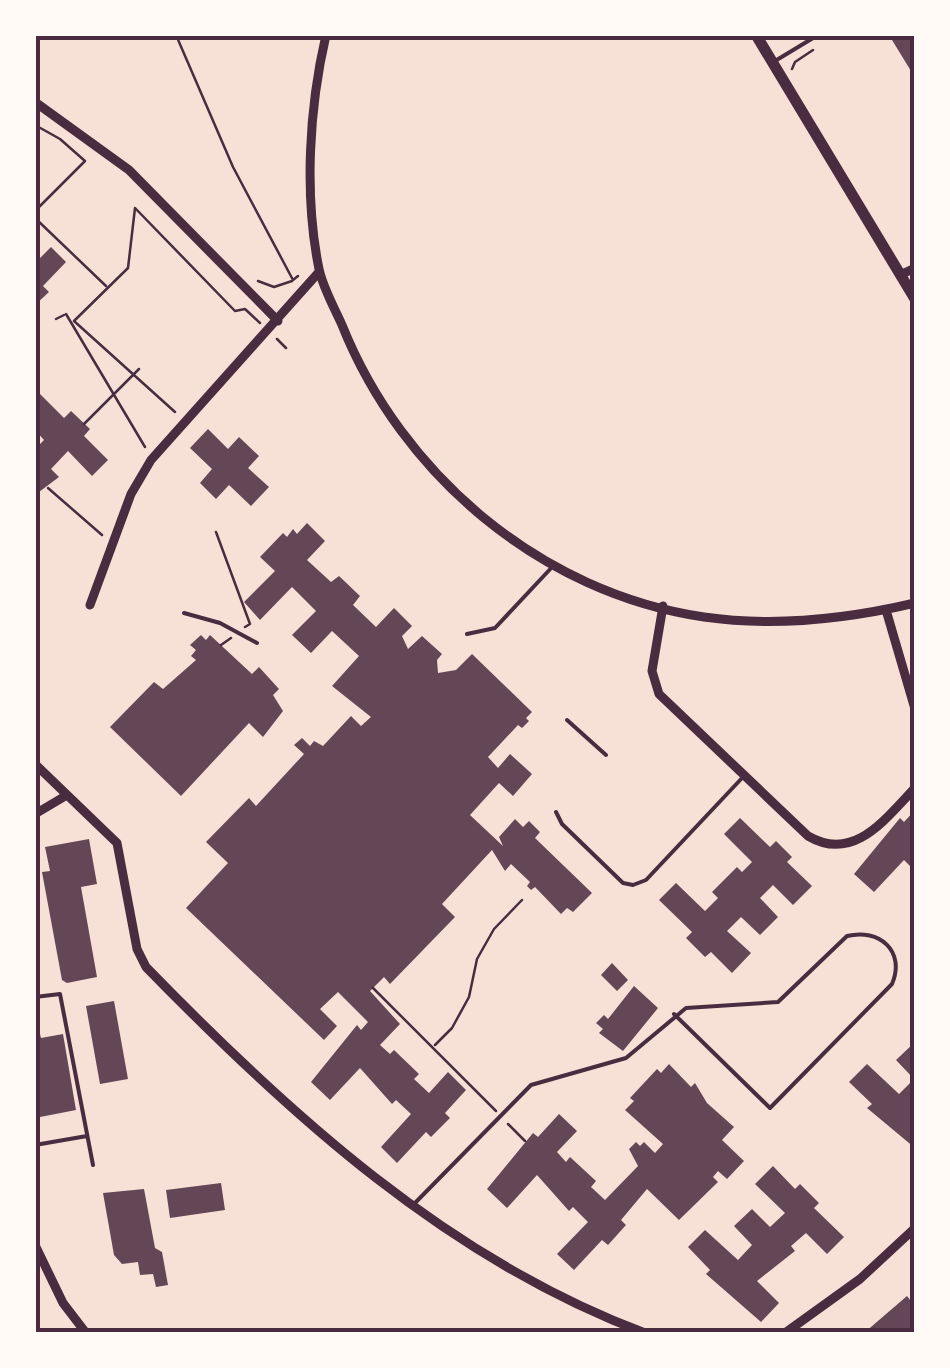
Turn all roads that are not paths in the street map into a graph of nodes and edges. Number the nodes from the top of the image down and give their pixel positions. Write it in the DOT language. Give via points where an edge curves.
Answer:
graph roads {
  1 [pos="326,35"];
  2 [pos="756,35"];
  3 [pos="818,35"];
  4 [pos="772,62"];
  5 [pos="35,102"];
  6 [pos="915,268"];
  7 [pos="319,272"];
  8 [pos="900,274"];
  9 [pos="915,299"];
  10 [pos="278,320"];
  11 [pos="554,564"];
  12 [pos="915,603"];
  13 [pos="90,605"];
  14 [pos="664,606"];
  15 [pos="886,610"];
  16 [pos="184,614"];
  17 [pos="467,634"];
  18 [pos="257,643"];
  19 [pos="915,709"];
  20 [pos="566,720"];
  21 [pos="606,754"];
  22 [pos="35,764"];
  23 [pos="745,774"];
  24 [pos="915,788"];
  25 [pos="67,795"];
  26 [pos="556,812"];
  27 [pos="35,814"];
  28 [pos="35,996"];
  29 [pos="674,1014"];
  30 [pos="87,1136"];
  31 [pos="35,1146"];
  32 [pos="93,1165"];
  33 [pos="413,1205"];
  34 [pos="915,1228"];
  35 [pos="35,1245"];
  36 [pos="86,1333"];
  37 [pos="645,1333"];
  38 [pos="785,1333"];
  1 -- 7 [label="street" via="312,154"];
  2 -- 4 [label="main road"];
  3 -- 4 [label="lane"];
  4 -- 8 [label="main road"];
  5 -- 10 [label="street" via="129,170"];
  6 -- 8 [label="street"];
  7 -- 10 [label="street"];
  7 -- 11 [label="street" via="354,355 412,450 486,522"];
  8 -- 9 [label="main road"];
  10 -- 13 [label="street" via="140,476"];
  11 -- 14 [label="street"];
  11 -- 17 [label="lane" via="495,628"];
  12 -- 15 [label="street"];
  14 -- 15 [label="street" via="702,617 775,621"];
  14 -- 23 [label="street" via="654,683"];
  15 -- 19 [label="street"];
  16 -- 18 [label="lane"];
  20 -- 21 [label="lane"];
  22 -- 25 [label="street"];
  23 -- 24 [label="street" via="808,836 831,846 866,837"];
  23 -- 26 [label="lane" via="633,886 611,872"];
  25 -- 27 [label="street"];
  25 -- 33 [label="street" via="122,854 146,968 329,1140"];
  28 -- 30 [label="lane" via="60,994"];
  29 -- 29 [label="lane" via="770,1108 892,984 897,963 880,938 858,933 837,942 778,1002 699,1004"];
  29 -- 33 [label="lane" via="626,1058 531,1085"];
  30 -- 31 [label="lane"];
  30 -- 32 [label="lane"];
  33 -- 37 [label="street" via="506,1267"];
  34 -- 38 [label="street" via="860,1279"];
  35 -- 36 [label="street"];
}
